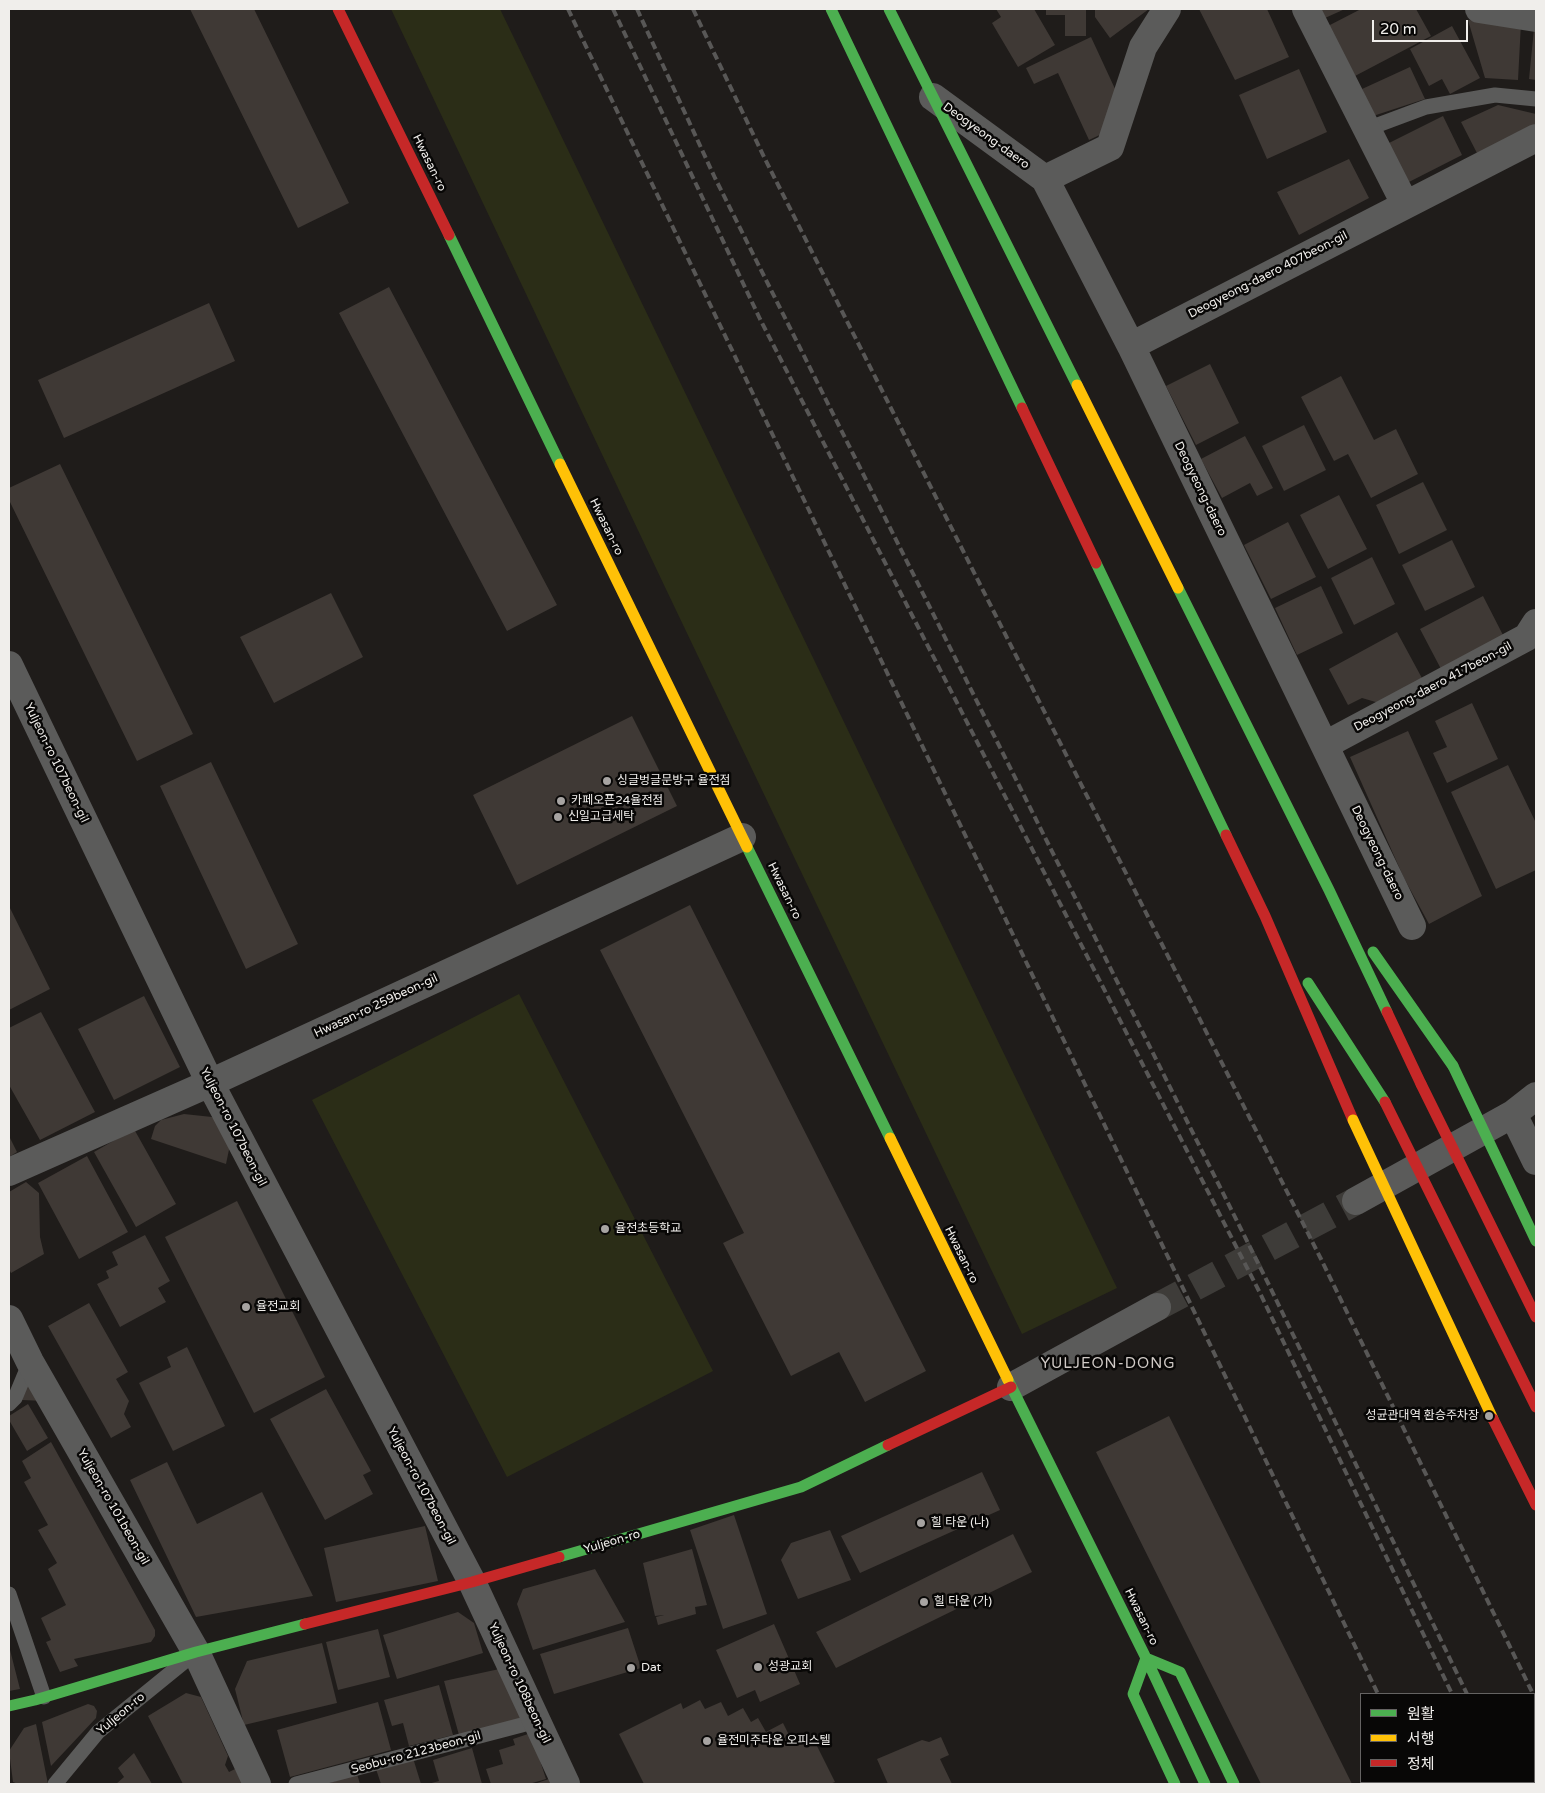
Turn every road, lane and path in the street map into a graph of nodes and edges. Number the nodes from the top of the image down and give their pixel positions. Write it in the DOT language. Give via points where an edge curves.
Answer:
graph roads {
  1 [pos="338,9"];
  2 [pos="831,9"];
  3 [pos="889,9"];
  4 [pos="1167,9"];
  5 [pos="1306,9"];
  6 [pos="1479,9"];
  7 [pos="1536,18"];
  8 [pos="933,97"];
  9 [pos="1536,99"];
  10 [pos="1367,129"];
  11 [pos="1536,138"];
  12 [pos="1045,179"];
  13 [pos="1405,204"];
  14 [pos="1131,346"];
  15 [pos="1536,623"];
  16 [pos="9,665"];
  17 [pos="1324,745"];
  18 [pos="742,836"];
  19 [pos="1329,890"];
  20 [pos="1265,916"];
  21 [pos="1412,926"];
  22 [pos="210,1083"];
  23 [pos="1536,1096"];
  24 [pos="1513,1114"];
  25 [pos="1536,1132"];
  26 [pos="1536,1160"];
  27 [pos="9,1172"];
  28 [pos="1356,1201"];
  29 [pos="1536,1241"];
  30 [pos="1157,1307"];
  31 [pos="1536,1316"];
  32 [pos="9,1319"];
  33 [pos="30,1362"];
  34 [pos="1011,1387"];
  35 [pos="9,1404"];
  36 [pos="1536,1406"];
  37 [pos="1536,1505"];
  38 [pos="472,1582"];
  39 [pos="9,1594"];
  40 [pos="196,1652"];
  41 [pos="1146,1658"];
  42 [pos="44,1697"];
  43 [pos="9,1706"];
  44 [pos="537,1721"];
  45 [pos="54,1784"];
  46 [pos="257,1784"];
  47 [pos="296,1784"];
  48 [pos="566,1784"];
  49 [pos="1175,1784"];
  50 [pos="1206,1784"];
  51 [pos="1234,1784"];
  1 -- 18 [label="street, Hwasan-ro"];
  2 -- 20 [label="street"];
  3 -- 8 [label="street"];
  4 -- 12 [label="street" via="1143,47 1110,147"];
  5 -- 10 [label="street"];
  6 -- 7 [label="street"];
  8 -- 12 [label="street, Deogyeong-daero"];
  8 -- 19 [label="street"];
  9 -- 10 [label="lane" via="1495,95 1426,107"];
  10 -- 13 [label="street"];
  11 -- 13 [label="street, Deogyeong-daero 407beon-gil"];
  12 -- 14 [label="street, Deogyeong-daero"];
  13 -- 14 [label="street, Deogyeong-daero 407beon-gil"];
  14 -- 17 [label="street, Deogyeong-daero"];
  15 -- 17 [label="street, Deogyeong-daero 417beon-gil" via="1526,636"];
  16 -- 22 [label="street, Yuljeon-ro 107beon-gil"];
  17 -- 21 [label="street, Deogyeong-daero"];
  18 -- 22 [label="street, Hwasan-ro 259beon-gil"];
  18 -- 34 [label="street, Hwasan-ro"];
  19 -- 29 [label="street, bridge" via="1453,1066"];
  19 -- 31 [label="street, bridge"];
  20 -- 36 [label="street, bridge" via="1385,1102"];
  20 -- 37 [label="street, bridge" via="1353,1120"];
  22 -- 27 [label="street, Hwasan-ro 259beon-gil"];
  22 -- 38 [label="street, Yuljeon-ro 107beon-gil"];
  23 -- 24 [label="street"];
  24 -- 25 [label="lane"];
  24 -- 26 [label="street"];
  24 -- 28 [label="street"];
  30 -- 34 [label="street"];
  32 -- 33 [label="street, Yuljeon-ro 101beon-gil"];
  33 -- 35 [label="lane" via="15,1398"];
  33 -- 40 [label="street, Yuljeon-ro 101beon-gil"];
  34 -- 38 [label="street, Yuljeon-ro" via="801,1487"];
  34 -- 41 [label="street, Hwasan-ro"];
  38 -- 40 [label="street, Yuljeon-ro"];
  38 -- 44 [label="street, Yuljeon-ro 108beon-gil"];
  39 -- 42 [label="lane"];
  40 -- 42 [label="street, Yuljeon-ro"];
  40 -- 45 [label="lane, Yuljeon-ro" via="98,1732"];
  40 -- 46 [label="street"];
  41 -- 49 [label="street" via="1132,1694"];
  41 -- 50 [label="street, Hwasan-ro"];
  41 -- 51 [label="street" via="1180,1672"];
  42 -- 43 [label="street, Yuljeon-ro"];
  44 -- 47 [label="lane, Seobu-ro 2123beon-gil"];
  44 -- 48 [label="street, Yuljeon-ro 108beon-gil"];
}
